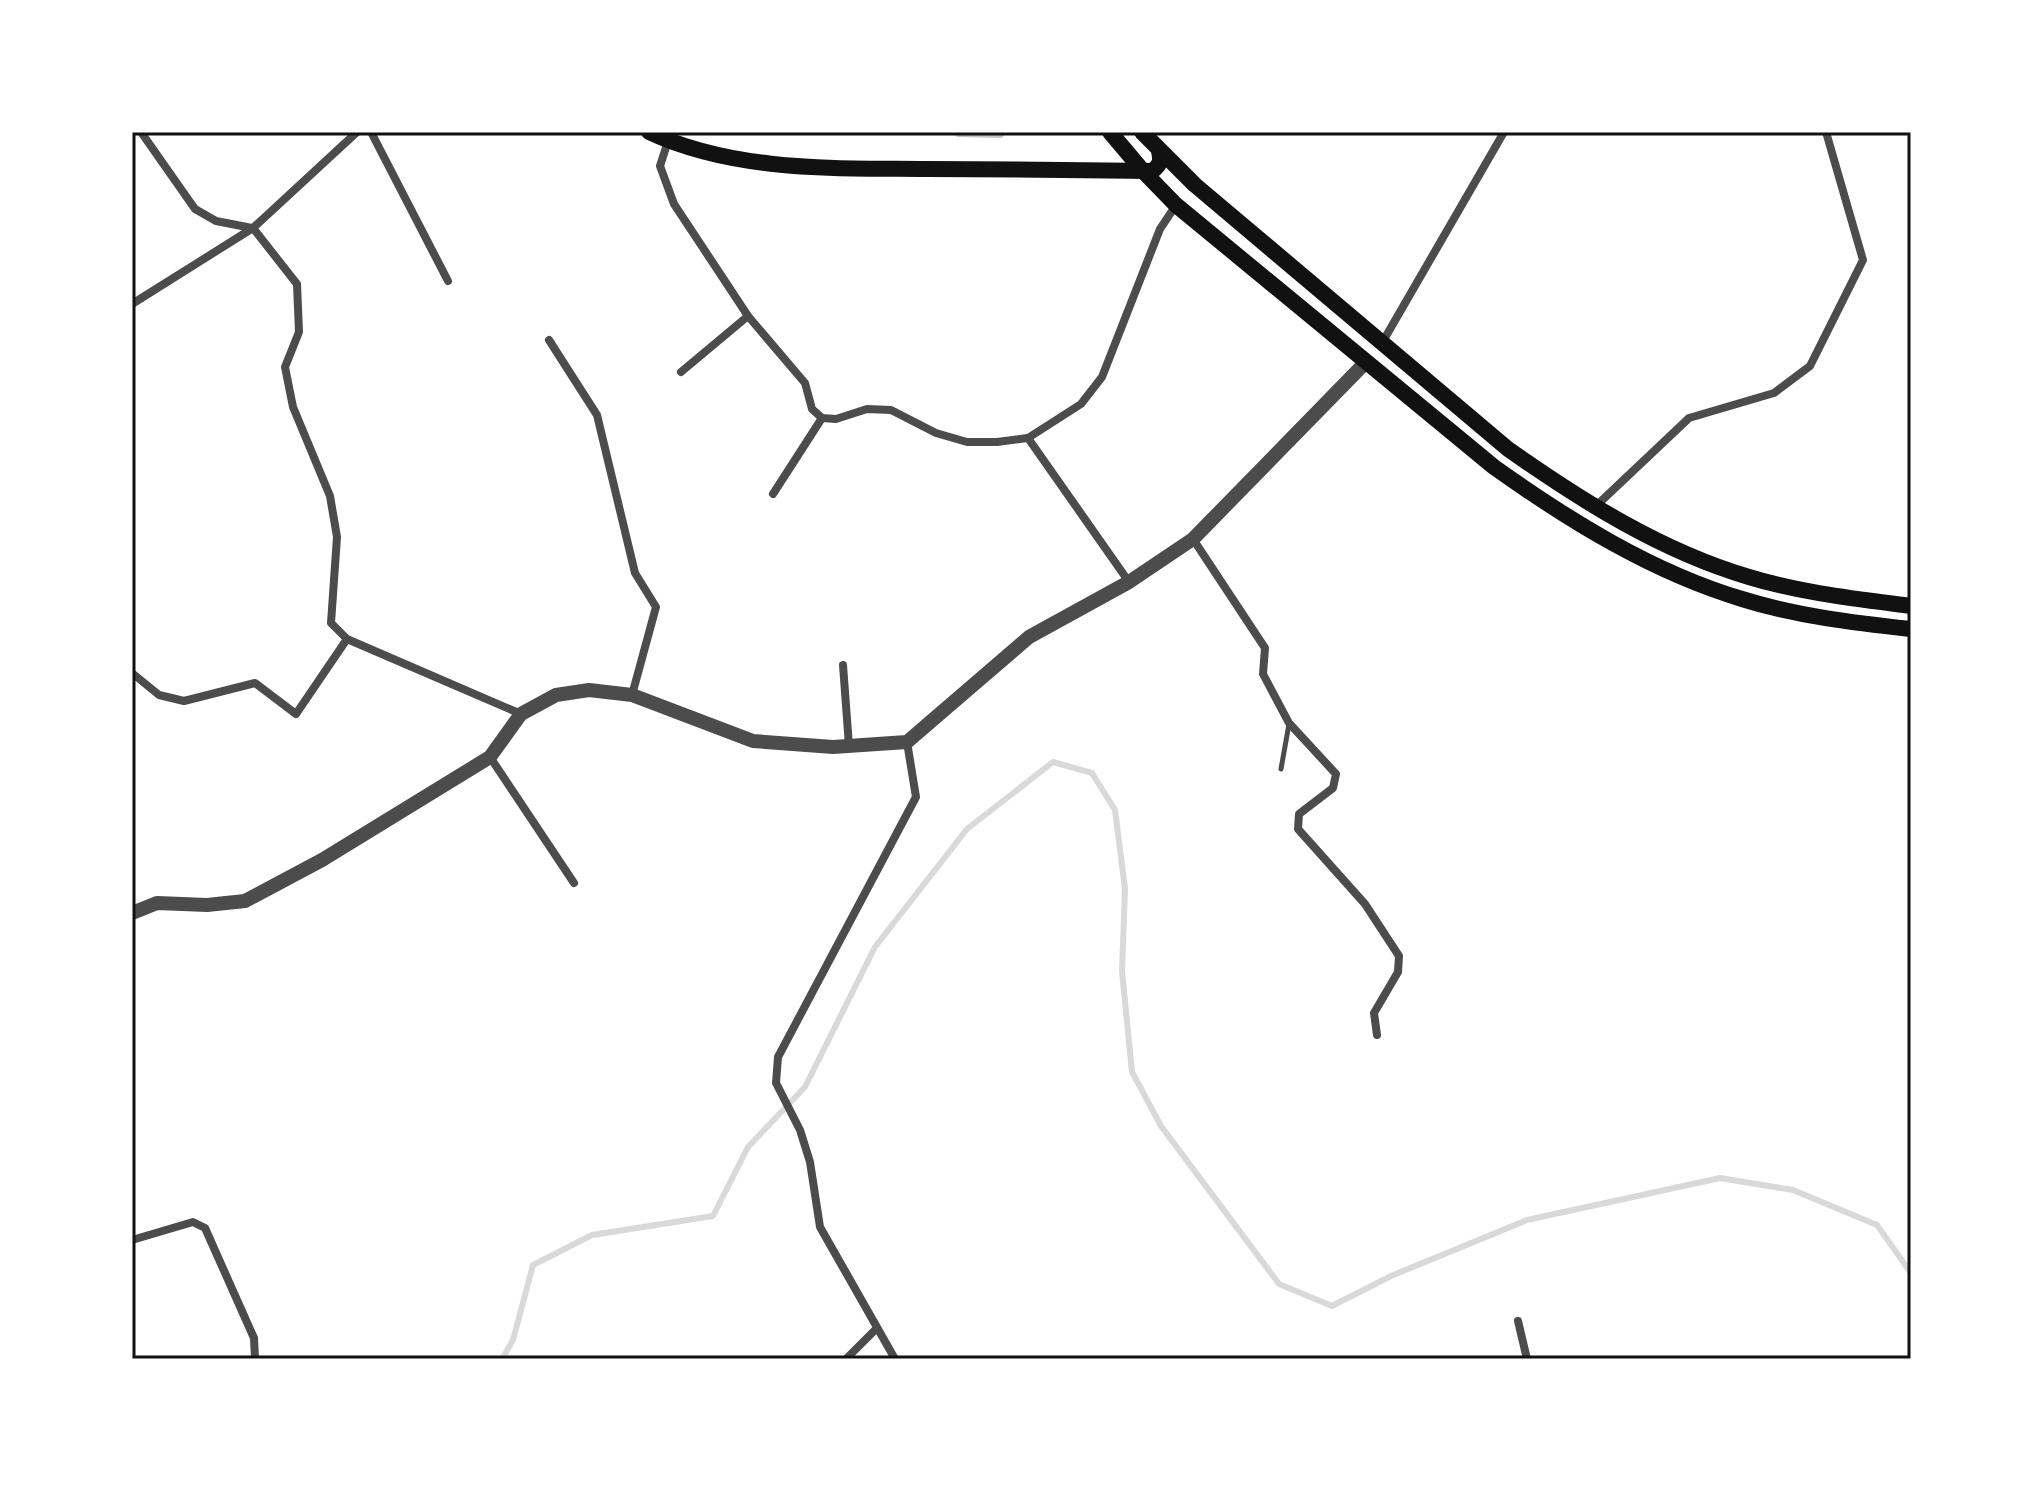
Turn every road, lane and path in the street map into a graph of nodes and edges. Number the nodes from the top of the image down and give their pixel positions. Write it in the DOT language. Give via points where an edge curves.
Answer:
graph roads {
  1 [pos="141,132"];
  2 [pos="357,132"];
  3 [pos="371,132"];
  4 [pos="649,132"];
  5 [pos="1110,132"];
  6 [pos="1142,132"];
  7 [pos="1504,132"];
  8 [pos="1826,132"];
  9 [pos="668,141"];
  10 [pos="1159,151"];
  11 [pos="1142,170"];
  12 [pos="1195,185"];
  13 [pos="1176,205"];
  14 [pos="253,228"];
  15 [pos="448,281"];
  16 [pos="132,304"];
  17 [pos="748,316"];
  18 [pos="549,340"];
  19 [pos="1382,343"];
  20 [pos="1366,362"];
  21 [pos="681,372"];
  22 [pos="822,418"];
  23 [pos="1028,438"];
  24 [pos="773,494"];
  25 [pos="1595,507"];
  26 [pos="1193,539"];
  27 [pos="1129,582"];
  28 [pos="1911,606"];
  29 [pos="1911,629"];
  30 [pos="347,639"];
  31 [pos="843,665"];
  32 [pos="132,673"];
  33 [pos="632,695"];
  34 [pos="521,714"];
  35 [pos="1289,723"];
  36 [pos="907,742"];
  37 [pos="849,746"];
  38 [pos="490,757"];
  39 [pos="1281,769"];
  40 [pos="574,883"];
  41 [pos="132,913"];
  42 [pos="1377,1035"];
  43 [pos="132,1240"];
  44 [pos="1518,1321"];
  45 [pos="877,1328"];
  46 [pos="255,1359"];
  47 [pos="846,1359"];
  48 [pos="895,1359"];
  49 [pos="1527,1359"];
  1 -- 14 [label="street" via="195,209 216,221"];
  2 -- 14 [label="street"];
  3 -- 15 [label="street"];
  4 -- 9 [label="main road"];
  5 -- 11 [label="main road"];
  6 -- 10 [label="main road"];
  7 -- 19 [label="street"];
  8 -- 25 [label="street" via="1863,260 1810,366 1774,393 1689,418"];
  9 -- 11 [label="main road" via="810,168"];
  9 -- 17 [label="street" via="660,166 674,204"];
  10 -- 11 [label="main road" via="1158,167"];
  10 -- 12 [label="main road"];
  11 -- 13 [label="main road"];
  12 -- 13 [label="main road" via="1177,190"];
  12 -- 19 [label="main road"];
  13 -- 20 [label="main road"];
  13 -- 23 [label="street" via="1160,229 1102,377 1081,404"];
  14 -- 16 [label="street"];
  14 -- 30 [label="street" via="297,284 299,332 285,367 293,407 330,496 337,537 331,623"];
  17 -- 21 [label="street"];
  17 -- 22 [label="street" via="805,383 812,409"];
  18 -- 33 [label="street" via="597,415 635,573 656,607"];
  19 -- 20 [label="main road"];
  19 -- 25 [label="main road" via="1508,449"];
  20 -- 26 [label="street"];
  20 -- 29 [label="main road" via="1546,504 1670,572 1742,599 1814,616"];
  22 -- 23 [label="street" via="891,410 967,442"];
  22 -- 24 [label="street"];
  23 -- 27 [label="street"];
  25 -- 28 [label="main road" via="1679,551 1749,577"];
  26 -- 27 [label="street"];
  26 -- 35 [label="street" via="1265,648 1263,674"];
  27 -- 36 [label="street" via="1029,637"];
  30 -- 32 [label="street" via="296,714 255,683 184,701 159,695"];
  30 -- 34 [label="street"];
  31 -- 37 [label="street"];
  33 -- 34 [label="street" via="589,690 556,695"];
  33 -- 37 [label="street" via="753,741"];
  34 -- 38 [label="street"];
  35 -- 39 [label="lane"];
  35 -- 42 [label="street" via="1336,774 1333,788 1299,814 1298,829 1365,904 1399,956 1398,972 1374,1013"];
  36 -- 37 [label="street"];
  36 -- 45 [label="street" via="916,797 778,1057 776,1083 810,1162 820,1227"];
  38 -- 40 [label="street"];
  38 -- 41 [label="street" via="245,901 157,903"];
  43 -- 46 [label="street" via="193,1222 205,1228 254,1338"];
  44 -- 49 [label="street"];
  45 -- 47 [label="street"];
  45 -- 48 [label="street"];
}
